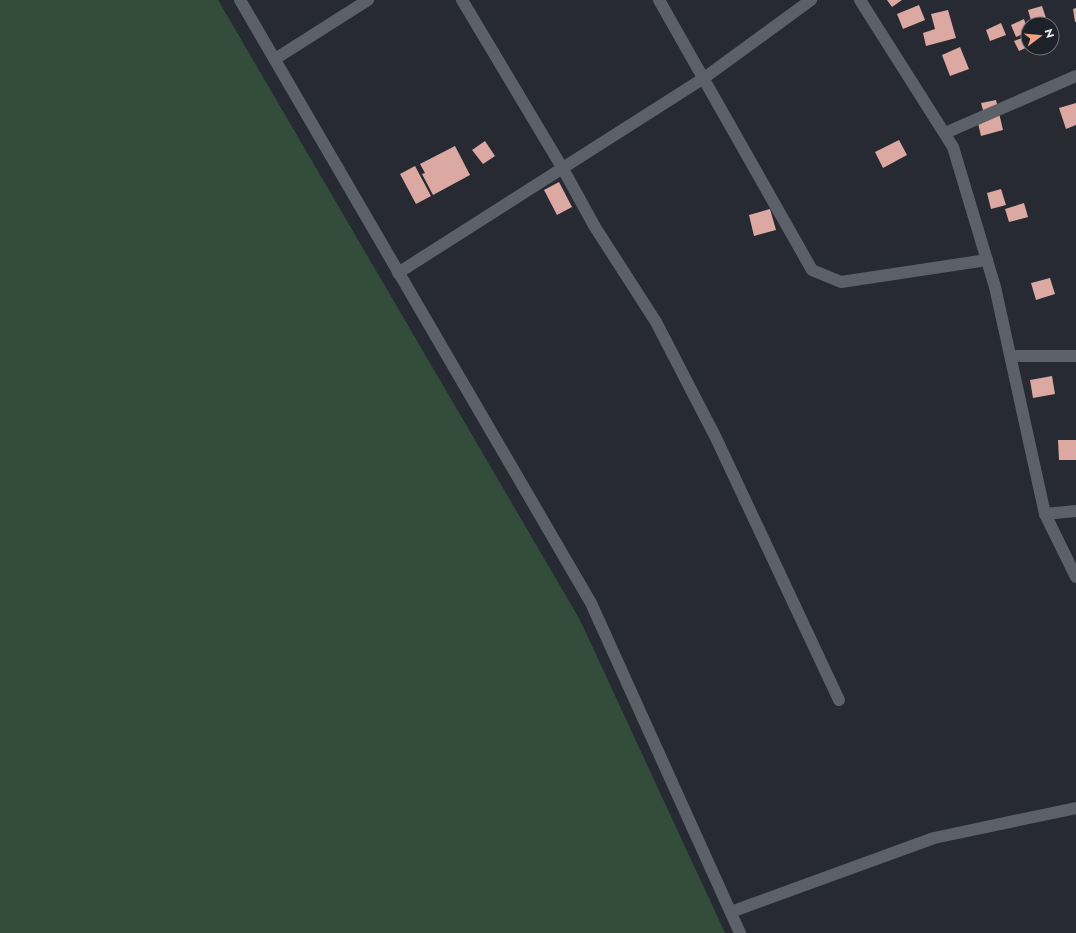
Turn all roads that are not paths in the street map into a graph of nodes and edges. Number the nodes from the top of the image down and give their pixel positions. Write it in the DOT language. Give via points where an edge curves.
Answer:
graph roads {
  1 [pos="240,0"];
  2 [pos="368,0"];
  3 [pos="462,0"];
  4 [pos="659,0"];
  5 [pos="811,0"];
  6 [pos="860,0"];
  7 [pos="275,59"];
  8 [pos="1076,76"];
  9 [pos="704,78"];
  10 [pos="945,133"];
  11 [pos="563,169"];
  12 [pos="987,260"];
  13 [pos="398,273"];
  14 [pos="1011,356"];
  15 [pos="1076,356"];
  16 [pos="1076,511"];
  17 [pos="1045,514"];
  18 [pos="1076,577"];
  19 [pos="839,700"];
  20 [pos="1076,808"];
  21 [pos="731,912"];
  22 [pos="740,933"];
  1 -- 7 [label="street"];
  2 -- 7 [label="street"];
  3 -- 11 [label="street"];
  4 -- 9 [label="street"];
  5 -- 9 [label="street"];
  6 -- 10 [label="street"];
  7 -- 13 [label="street"];
  8 -- 10 [label="street"];
  9 -- 11 [label="street"];
  9 -- 12 [label="street" via="812,270 841,282"];
  10 -- 12 [label="street" via="953,147"];
  11 -- 13 [label="street"];
  11 -- 19 [label="street" via="595,227 656,322 705,418"];
  12 -- 14 [label="street"];
  13 -- 21 [label="street" via="592,603"];
  14 -- 15 [label="street"];
  14 -- 17 [label="street"];
  16 -- 17 [label="street"];
  17 -- 18 [label="street"];
  20 -- 21 [label="street" via="934,838"];
  21 -- 22 [label="street"];
}
